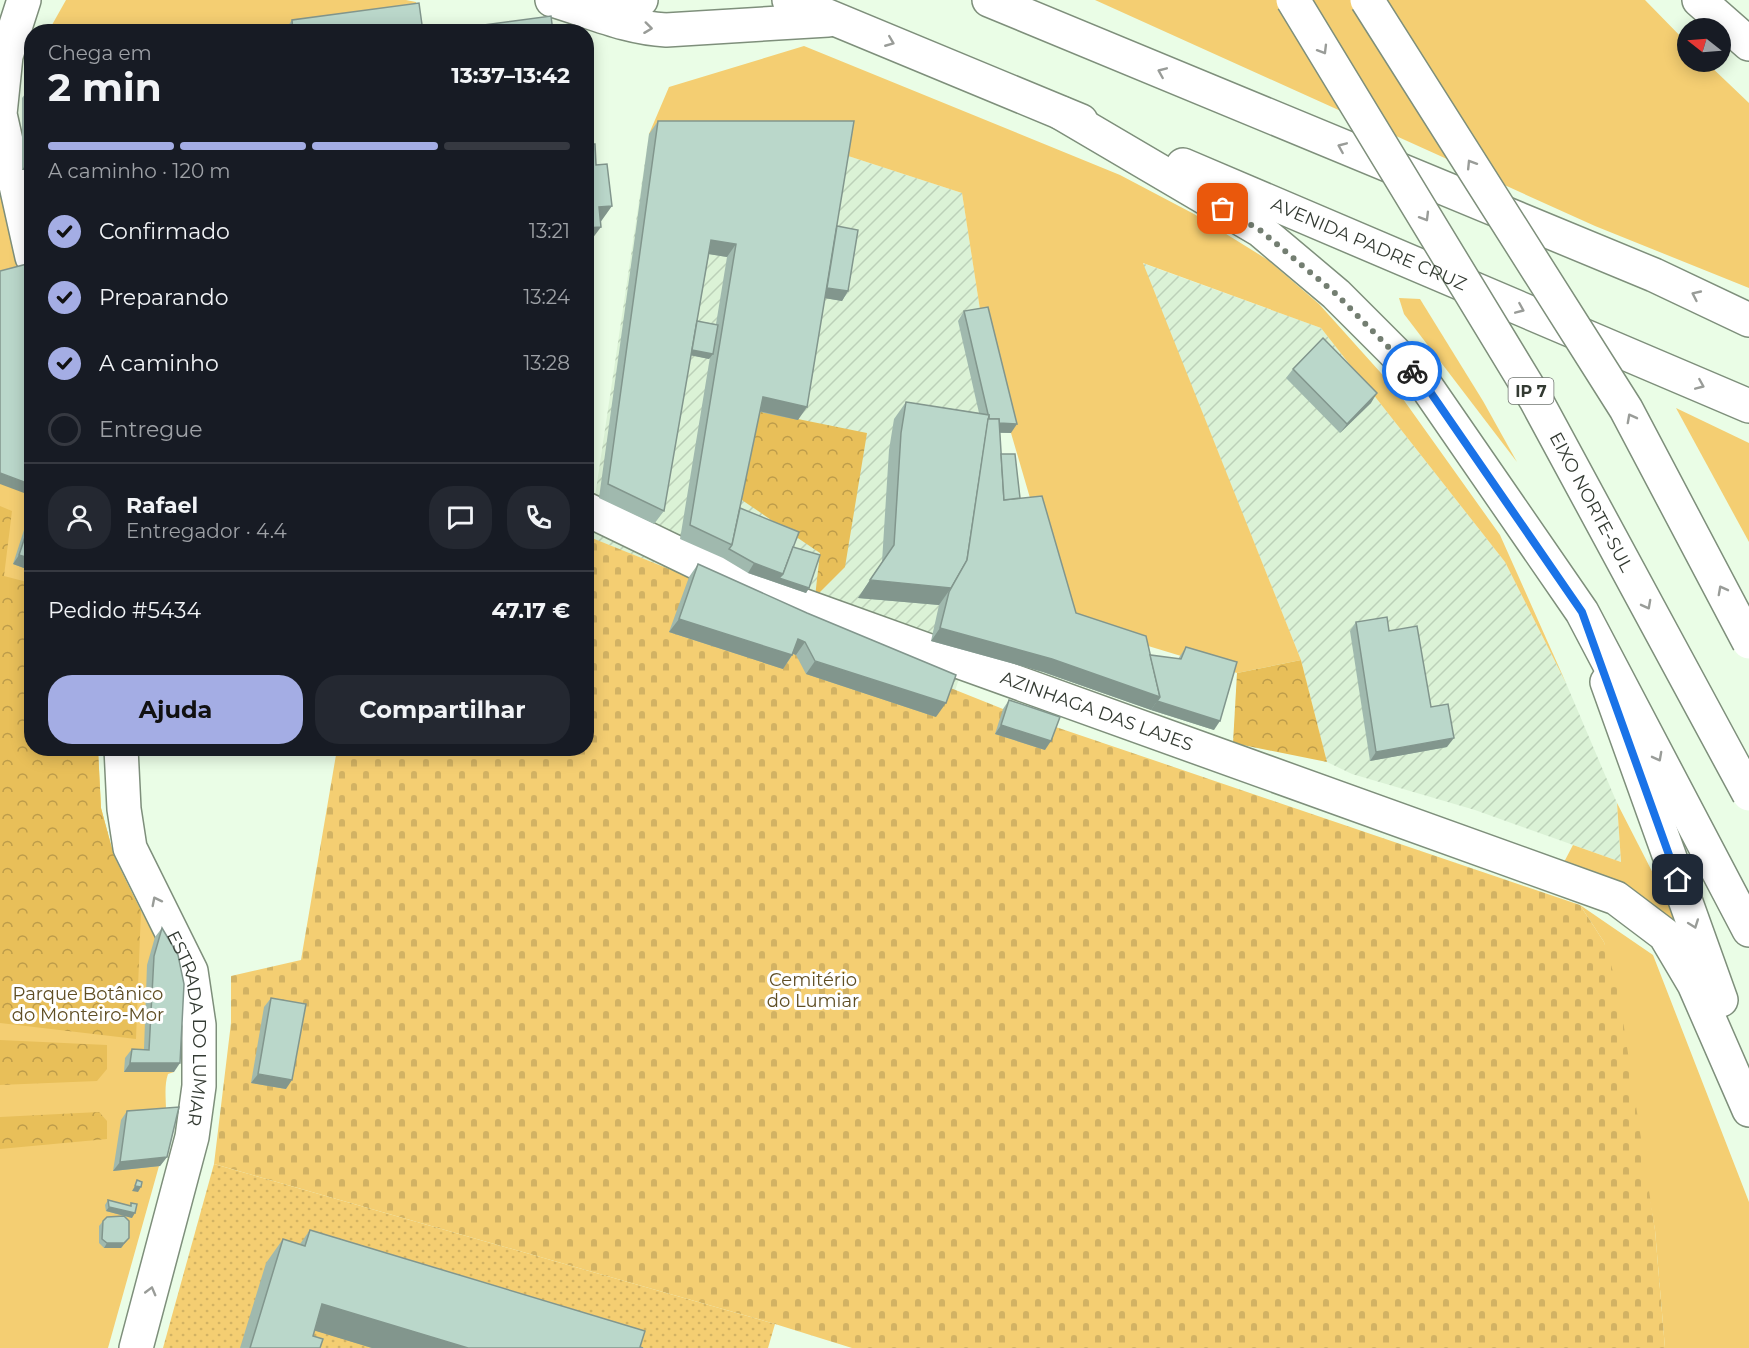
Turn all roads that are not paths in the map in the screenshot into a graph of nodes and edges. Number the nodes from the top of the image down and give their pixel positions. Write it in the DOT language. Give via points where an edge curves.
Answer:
graph roads {
  1 [pos="641,0"];
  2 [pos="789,0"];
  3 [pos="989,0"];
  4 [pos="1293,0"];
  5 [pos="1367,0"];
  6 [pos="1699,0"];
  7 [pos="26,2"];
  8 [pos="562,3"];
  9 [pos="836,20"];
  10 [pos="1749,44"];
  11 [pos="3,57"];
  12 [pos="1061,113"];
  13 [pos="24,221"];
  14 [pos="1749,320"];
  15 [pos="1749,406"];
  16 [pos="594,513"];
  17 [pos="1582,612"];
  18 [pos="1749,642"];
  19 [pos="121,756"];
  20 [pos="1749,794"];
  21 [pos="1749,930"];
  22 [pos="1749,1078"];
  23 [pos="1749,1110"];
  24 [pos="136,1348"];
  1 -- 8 [label="main road" via="607,8"];
  2 -- 9 [label="main road, AVENIDA PADRE CRUZ"];
  14 -- 3 [label="main road, one-way" via="1654,275"];
  4 -- 20 [label="main road, EIXO NORTE-SUL / IP 7, one-way, bridge" via="1536,400"];
  18 -- 5 [label="main road, one-way, bridge" via="1626,409"];
  6 -- 10 [label="main road"];
  7 -- 11 [label="main road"];
  8 -- 9 [label="main road, one-way" via="649,29"];
  9 -- 12 [label="main road, AVENIDA PADRE CRUZ, one-way"];
  11 -- 13 [label="main road" via="0,114"];
  12 -- 15 [label="main road, AVENIDA PADRE CRUZ, one-way"];
  12 -- 17 [label="main road" via="1260,230 1336,294 1422,380"];
  16 -- 23 [label="main road, AZINHAGA DAS LAJES" via="735,581 1616,898 1665,934 1694,984"];
  17 -- 21 [label="main road, one-way"];
  17 -- 22 [label="main road, one-way"];
  24 -- 19 [label="main road, ESTRADA DO LUMIAR, one-way" via="192,1137 200,1086 199,1025 191,971 130,848"];
}
